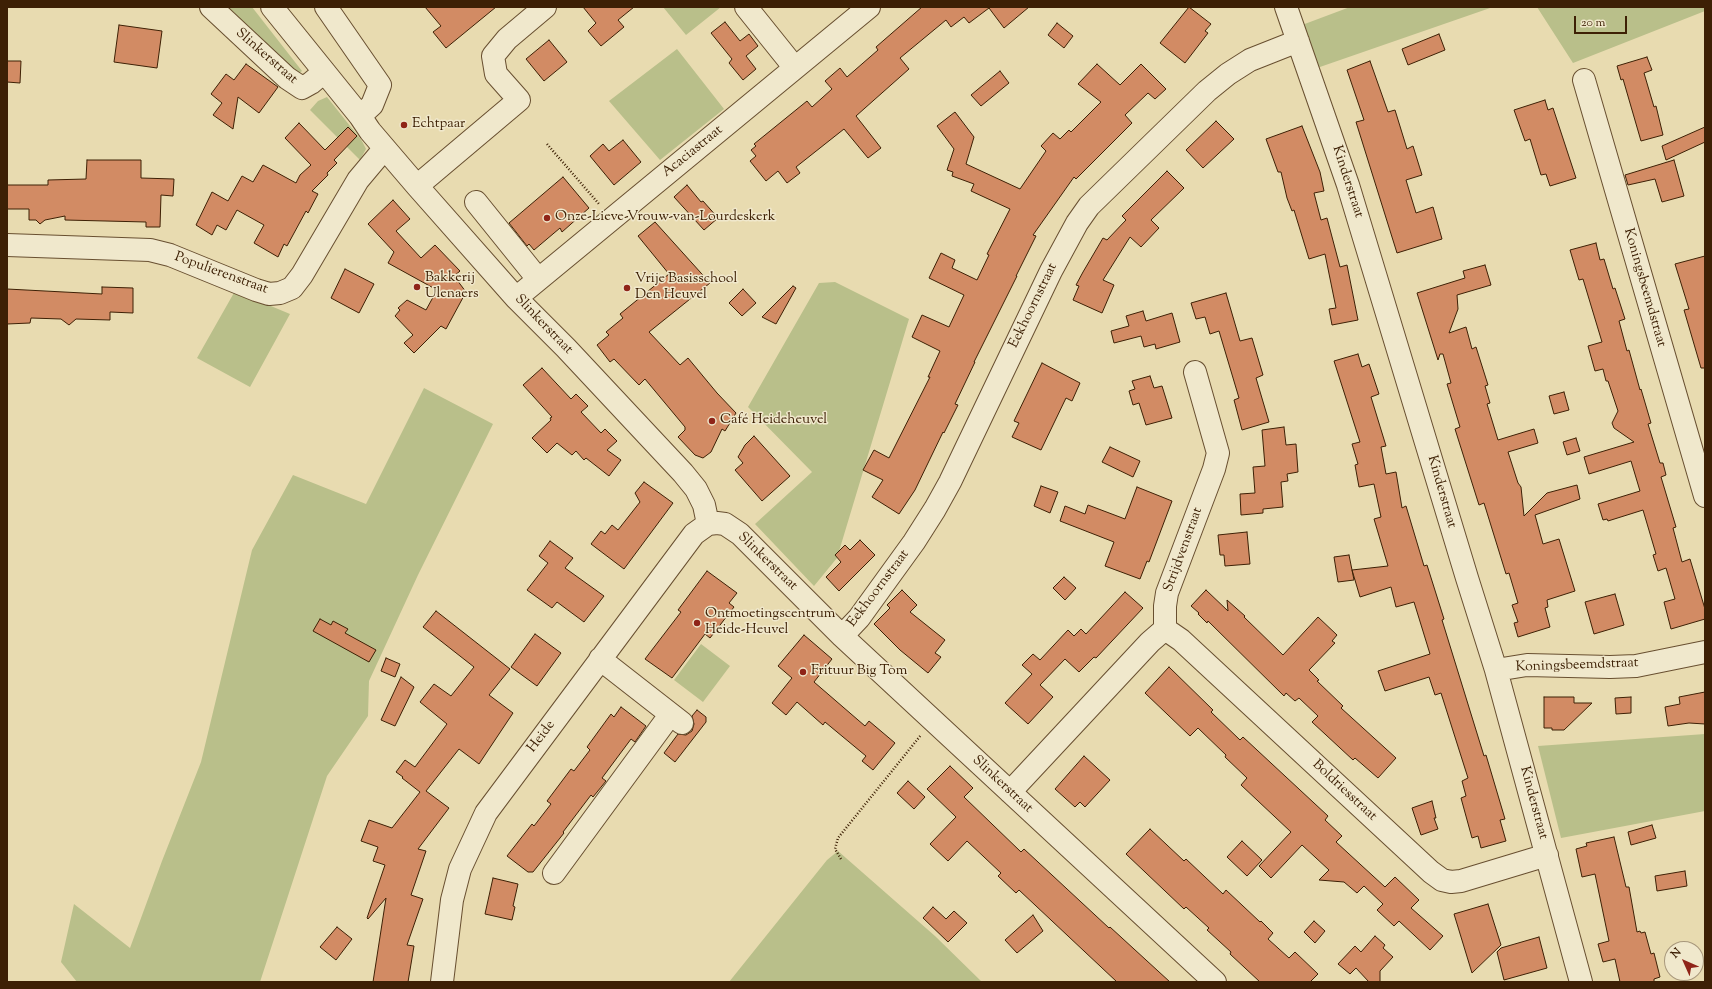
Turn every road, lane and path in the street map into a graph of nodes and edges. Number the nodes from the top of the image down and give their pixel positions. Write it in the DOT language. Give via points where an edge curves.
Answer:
graph roads {
  1 [pos="211,7"];
  2 [pos="272,7"];
  3 [pos="326,7"];
  4 [pos="545,7"];
  5 [pos="746,7"];
  6 [pos="869,7"];
  7 [pos="1286,7"];
  8 [pos="1298,41"];
  9 [pos="795,68"];
  10 [pos="324,72"];
  11 [pos="1584,80"];
  12 [pos="360,116"];
  13 [pos="547,144"];
  14 [pos="384,149"];
  15 [pos="417,186"];
  16 [pos="476,202"];
  17 [pos="612,219"];
  18 [pos="7,245"];
  19 [pos="538,279"];
  20 [pos="516,298"];
  21 [pos="1195,372"];
  22 [pos="1705,496"];
  23 [pos="708,524"];
  24 [pos="1165,628"];
  25 [pos="842,636"];
  26 [pos="1705,652"];
  27 [pos="600,659"];
  28 [pos="1496,670"];
  29 [pos="933,720"];
  30 [pos="1010,792"];
  31 [pos="1547,855"];
  32 [pos="841,859"];
  33 [pos="554,873"];
  34 [pos="442,982"];
  35 [pos="1215,982"];
  36 [pos="1581,982"];
  1 -- 10 [label="street, Slinkerstraat" via="287,78 302,88"];
  2 -- 10 [label="street, Slinkerstraat"];
  3 -- 12 [label="street" via="380,85 372,105"];
  4 -- 15 [label="street" via="507,39 494,56 496,74 519,100"];
  5 -- 9 [label="street"];
  6 -- 9 [label="street, Acaciastraat"];
  7 -- 8 [label="street, Kinderstraat"];
  8 -- 25 [label="street, Eekhoornstraat" via="1250,60 1228,74 1207,91 1089,206 1051,271 936,509 859,618"];
  8 -- 28 [label="street, Kinderstraat" via="1348,185"];
  9 -- 17 [label="street, Acaciastraat"];
  10 -- 12 [label="street, Slinkerstraat"];
  11 -- 22 [label="street, Koningsbeemdstraat"];
  12 -- 14 [label="street, Slinkerstraat"];
  13 -- 17 [label="path"];
  14 -- 15 [label="street, Slinkerstraat"];
  14 -- 18 [label="street, Populierenstraat" via="358,180 302,275 292,288 280,293 269,294 256,290 170,255 150,250"];
  15 -- 20 [label="street, Slinkerstraat"];
  16 -- 19 [label="street"];
  17 -- 19 [label="street, Acaciastraat"];
  19 -- 20 [label="street, Acaciastraat"];
  20 -- 23 [label="street, Slinkerstraat" via="683,474 704,505"];
  21 -- 24 [label="street, Strijdvenstraat" via="1218,453 1167,593"];
  23 -- 25 [label="street, Slinkerstraat" via="725,524 740,534"];
  23 -- 27 [label="street, Heide" via="694,534"];
  24 -- 30 [label="street"];
  24 -- 31 [label="street, Boldriesstraat" via="1442,880 1461,881"];
  25 -- 29 [label="street, Slinkerstraat"];
  26 -- 28 [label="street, Koningsbeemdstraat" via="1636,666 1527,665"];
  27 -- 33 [label="street" via="676,719"];
  27 -- 34 [label="street, Heide" via="486,813 460,869 452,900"];
  28 -- 31 [label="street, Kinderstraat"];
  29 -- 30 [label="street, Slinkerstraat"];
  29 -- 32 [label="path" via="838,838 835,849"];
  30 -- 35 [label="street, Slinkerstraat"];
  31 -- 36 [label="street, Kinderstraat"];
}
